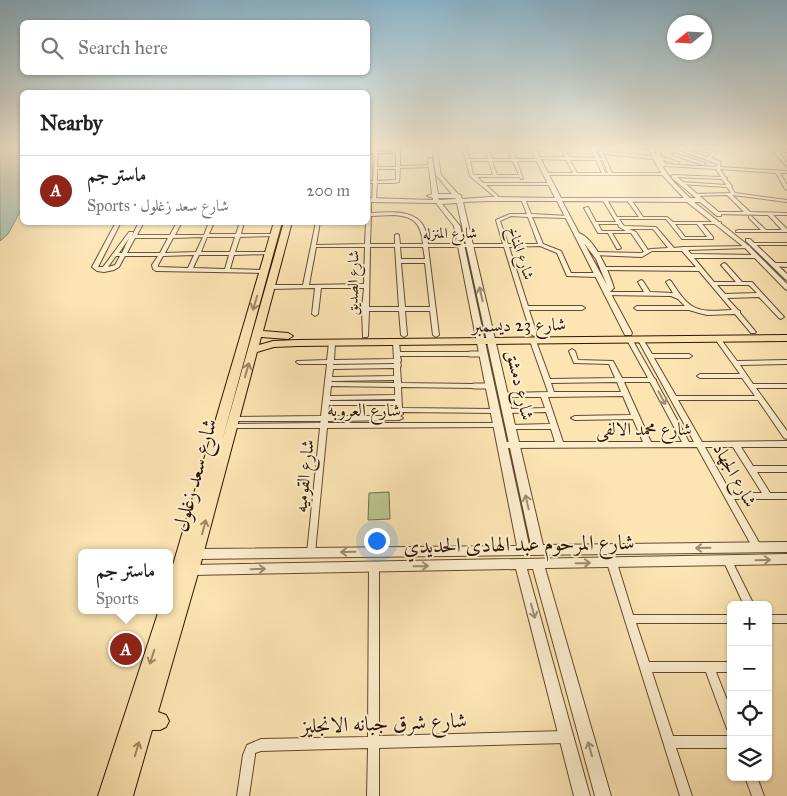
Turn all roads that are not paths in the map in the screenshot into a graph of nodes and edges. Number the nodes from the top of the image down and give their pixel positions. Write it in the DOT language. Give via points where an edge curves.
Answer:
graph roads {
  1 [pos="375,183"];
  2 [pos="434,183"];
  3 [pos="446,183"];
  4 [pos="675,183"];
  5 [pos="728,183"];
  6 [pos="481,184"];
  7 [pos="524,184"];
  8 [pos="550,184"];
  9 [pos="681,184"];
  10 [pos="730,186"];
  11 [pos="683,195"];
  12 [pos="694,195"];
  13 [pos="732,196"];
  14 [pos="496,197"];
  15 [pos="458,198"];
  16 [pos="558,198"];
  17 [pos="371,199"];
  18 [pos="436,199"];
  19 [pos="523,199"];
  20 [pos="604,199"];
  21 [pos="628,199"];
  22 [pos="688,200"];
  23 [pos="700,200"];
  24 [pos="787,202"];
  25 [pos="586,208"];
  26 [pos="370,214"];
  27 [pos="750,215"];
  28 [pos="769,215"];
  29 [pos="787,215"];
  30 [pos="529,216"];
  31 [pos="568,217"];
  32 [pos="640,218"];
  33 [pos="719,218"];
  34 [pos="618,220"];
  35 [pos="595,223"];
  36 [pos="672,223"];
  37 [pos="698,223"];
  38 [pos="117,225"];
  39 [pos="139,225"];
  40 [pos="178,225"];
  41 [pos="211,225"];
  42 [pos="241,225"];
  43 [pos="277,225"];
  44 [pos="286,225"];
  45 [pos="318,225"];
  46 [pos="368,225"];
  47 [pos="623,227"];
  48 [pos="645,227"];
  49 [pos="738,231"];
  50 [pos="764,231"];
  51 [pos="787,231"];
  52 [pos="609,232"];
  53 [pos="632,232"];
  54 [pos="575,233"];
  55 [pos="397,235"];
  56 [pos="172,236"];
  57 [pos="206,236"];
  58 [pos="238,236"];
  59 [pos="131,237"];
  60 [pos="124,242"];
  61 [pos="107,244"];
  62 [pos="274,244"];
  63 [pos="778,244"];
  64 [pos="787,244"];
  65 [pos="425,245"];
  66 [pos="460,245"];
  67 [pos="470,245"];
  68 [pos="505,245"];
  69 [pos="541,245"];
  70 [pos="314,246"];
  71 [pos="367,246"];
  72 [pos="397,246"];
  73 [pos="750,246"];
  74 [pos="619,248"];
  75 [pos="683,248"];
  76 [pos="672,249"];
  77 [pos="647,252"];
  78 [pos="124,254"];
  79 [pos="161,254"];
  80 [pos="198,254"];
  81 [pos="232,254"];
  82 [pos="595,254"];
  83 [pos="115,255"];
  84 [pos="690,256"];
  85 [pos="756,256"];
  86 [pos="398,261"];
  87 [pos="427,261"];
  88 [pos="724,264"];
  89 [pos="774,265"];
  90 [pos="787,265"];
  91 [pos="701,269"];
  92 [pos="104,270"];
  93 [pos="190,270"];
  94 [pos="227,271"];
  95 [pos="264,271"];
  96 [pos="600,272"];
  97 [pos="787,278"];
  98 [pos="641,282"];
  99 [pos="669,282"];
  100 [pos="740,283"];
  101 [pos="712,284"];
  102 [pos="270,286"];
  103 [pos="306,286"];
  104 [pos="318,286"];
  105 [pos="366,286"];
  106 [pos="787,288"];
  107 [pos="607,293"];
  108 [pos="648,294"];
  109 [pos="678,296"];
  110 [pos="725,296"];
  111 [pos="761,296"];
  112 [pos="526,308"];
  113 [pos="582,308"];
  114 [pos="637,308"];
  115 [pos="690,308"];
  116 [pos="365,309"];
  117 [pos="403,309"];
  118 [pos="433,309"];
  119 [pos="738,312"];
  120 [pos="315,314"];
  121 [pos="781,317"];
  122 [pos="787,331"];
  123 [pos="753,332"];
  124 [pos="257,333"];
  125 [pos="436,335"];
  126 [pos="365,336"];
  127 [pos="629,336"];
  128 [pos="682,336"];
  129 [pos="534,337"];
  130 [pos="485,338"];
  131 [pos="787,338"];
  132 [pos="400,339"];
  133 [pos="718,339"];
  134 [pos="284,340"];
  135 [pos="641,340"];
  136 [pos="332,342"];
  137 [pos="252,350"];
  138 [pos="572,351"];
  139 [pos="470,354"];
  140 [pos="483,354"];
  141 [pos="652,356"];
  142 [pos="689,356"];
  143 [pos="398,361"];
  144 [pos="299,362"];
  145 [pos="787,362"];
  146 [pos="735,363"];
  147 [pos="331,365"];
  148 [pos="700,376"];
  149 [pos="745,376"];
  150 [pos="653,380"];
  151 [pos="547,381"];
  152 [pos="619,381"];
  153 [pos="329,382"];
  154 [pos="398,382"];
  155 [pos="474,386"];
  156 [pos="489,386"];
  157 [pos="752,386"];
  158 [pos="786,387"];
  159 [pos="625,394"];
  160 [pos="503,395"];
  161 [pos="548,395"];
  162 [pos="675,398"];
  163 [pos="760,398"];
  164 [pos="327,400"];
  165 [pos="399,410"];
  166 [pos="549,410"];
  167 [pos="494,411"];
  168 [pos="507,411"];
  169 [pos="636,417"];
  170 [pos="575,418"];
  171 [pos="325,421"];
  172 [pos="233,422"];
  173 [pos="497,424"];
  174 [pos="554,426"];
  175 [pos="510,428"];
  176 [pos="787,436"];
  177 [pos="648,444"];
  178 [pos="688,444"];
  179 [pos="700,444"];
  180 [pos="735,444"];
  181 [pos="787,444"];
  182 [pos="502,445"];
  183 [pos="514,445"];
  184 [pos="560,445"];
  185 [pos="216,464"];
  186 [pos="751,469"];
  187 [pos="787,469"];
  188 [pos="729,496"];
  189 [pos="768,496"];
  190 [pos="787,496"];
  191 [pos="757,547"];
  192 [pos="787,547"];
  193 [pos="524,550"];
  194 [pos="448,551"];
  195 [pos="311,553"];
  196 [pos="196,554"];
  197 [pos="538,557"];
  198 [pos="787,559"];
  199 [pos="727,560"];
  200 [pos="612,563"];
  201 [pos="520,564"];
  202 [pos="452,565"];
  203 [pos="374,566"];
  204 [pos="192,570"];
  205 [pos="173,591"];
  206 [pos="747,601"];
  207 [pos="165,614"];
  208 [pos="630,619"];
  209 [pos="727,619"];
  210 [pos="772,619"];
  211 [pos="787,619"];
  212 [pos="645,667"];
  213 [pos="709,667"];
  214 [pos="727,667"];
  215 [pos="727,714"];
  216 [pos="566,736"];
  217 [pos="373,742"];
  218 [pos="669,742"];
  219 [pos="727,742"];
  220 [pos="752,781"];
  221 [pos="108,796"];
  222 [pos="123,796"];
  223 [pos="243,796"];
  224 [pos="373,796"];
  225 [pos="582,796"];
  226 [pos="603,796"];
  227 [pos="686,796"];
  228 [pos="758,796"];
  1 -- 17 [label="street, شارع الصديق"];
  2 -- 18 [label="street, شارع دمشق"];
  3 -- 15 [label="street, شارع دمشق"];
  4 -- 11 [label="street"];
  5 -- 10 [label="street"];
  6 -- 7 [label="street"];
  6 -- 14 [label="street"];
  7 -- 8 [label="street"];
  8 -- 16 [label="street"];
  9 -- 10 [label="street"];
  9 -- 12 [label="street"];
  10 -- 13 [label="street"];
  11 -- 12 [label="street"];
  11 -- 16 [label="street"];
  11 -- 22 [label="street"];
  12 -- 13 [label="street"];
  12 -- 23 [label="street"];
  13 -- 23 [label="street"];
  13 -- 24 [label="street"];
  13 -- 27 [label="street"];
  14 -- 15 [label="street"];
  14 -- 16 [label="street"];
  15 -- 18 [label="street"];
  15 -- 19 [label="street"];
  15 -- 67 [label="street, شارع دمشق"];
  16 -- 19 [label="street"];
  16 -- 20 [label="street"];
  16 -- 31 [label="street"];
  17 -- 18 [label="street"];
  18 -- 66 [label="street, شارع دمشق" via="456,224"];
  19 -- 30 [label="street"];
  20 -- 21 [label="street"];
  20 -- 34 [label="street"];
  21 -- 22 [label="street"];
  21 -- 32 [label="street"];
  22 -- 23 [label="street"];
  22 -- 33 [label="street"];
  23 -- 33 [label="street"];
  25 -- 35 [label="street"];
  26 -- 65 [label="street" via="414,216 422,228"];
  27 -- 28 [label="street"];
  27 -- 33 [label="street"];
  27 -- 50 [label="street"];
  28 -- 29 [label="street"];
  28 -- 51 [label="street"];
  30 -- 31 [label="street, شارع المناخ"];
  30 -- 68 [label="street, شارع المناخ" via="510,215 498,220"];
  30 -- 69 [label="street"];
  31 -- 54 [label="street"];
  32 -- 34 [label="street"];
  32 -- 36 [label="street" via="667,218"];
  32 -- 48 [label="street"];
  33 -- 37 [label="street"];
  33 -- 49 [label="street"];
  33 -- 73 [label="street"];
  34 -- 35 [label="street"];
  34 -- 47 [label="street"];
  35 -- 52 [label="street" via="600,232"];
  36 -- 37 [label="street"];
  36 -- 37 [label="street" via="684,238 710,238"];
  38 -- 61 [label="street"];
  39 -- 59 [label="street"];
  40 -- 56 [label="street"];
  41 -- 57 [label="street"];
  42 -- 58 [label="street"];
  43 -- 62 [label="main road, شارع سعد زغلول"];
  44 -- 62 [label="main road, شارع سعد زغلول"];
  45 -- 70 [label="street"];
  46 -- 71 [label="street, شارع الصديق"];
  47 -- 48 [label="street"];
  47 -- 53 [label="street"];
  48 -- 76 [label="street" via="655,228"];
  49 -- 50 [label="street"];
  49 -- 73 [label="street"];
  50 -- 51 [label="street"];
  50 -- 63 [label="street"];
  52 -- 53 [label="street"];
  52 -- 74 [label="street"];
  53 -- 77 [label="street"];
  54 -- 82 [label="street" via="588,243"];
  54 -- 96 [label="street"];
  55 -- 72 [label="street"];
  56 -- 57 [label="street"];
  56 -- 59 [label="street"];
  56 -- 79 [label="street"];
  57 -- 58 [label="street"];
  57 -- 80 [label="street"];
  58 -- 62 [label="street"];
  58 -- 81 [label="street"];
  59 -- 60 [label="street"];
  59 -- 78 [label="street"];
  60 -- 61 [label="street"];
  60 -- 83 [label="street"];
  61 -- 92 [label="street" via="95,266"];
  62 -- 81 [label="street"];
  62 -- 95 [label="main road, شارع سعد زغلول"];
  62 -- 102 [label="main road, شارع سعد زغلول"];
  63 -- 64 [label="street"];
  63 -- 73 [label="street"];
  65 -- 66 [label="street, شارع المنزله"];
  65 -- 72 [label="street, شارع المنزله"];
  65 -- 87 [label="street"];
  66 -- 67 [label="street, شارع المنزله"];
  66 -- 130 [label="street, شارع دمشق"];
  67 -- 68 [label="street, شارع المنزله"];
  130 -- 67 [label="street, شارع دمشق, one-way"];
  68 -- 69 [label="street, شارع المنزله"];
  68 -- 112 [label="street, شارع المناخ"];
  69 -- 96 [label="street" via="558,252 569,275"];
  70 -- 71 [label="street, شارع المنزله"];
  70 -- 103 [label="street"];
  71 -- 72 [label="street, شارع المنزله"];
  71 -- 105 [label="street, شارع الصديق"];
  72 -- 86 [label="street"];
  73 -- 75 [label="street"];
  73 -- 85 [label="street"];
  73 -- 89 [label="street"];
  75 -- 76 [label="street"];
  75 -- 84 [label="street"];
  76 -- 77 [label="street"];
  77 -- 82 [label="street" via="642,255"];
  78 -- 79 [label="street"];
  78 -- 83 [label="street"];
  78 -- 92 [label="street" via="114,268"];
  79 -- 80 [label="street"];
  79 -- 93 [label="street" via="156,270"];
  80 -- 81 [label="street"];
  80 -- 93 [label="street"];
  81 -- 94 [label="street"];
  82 -- 96 [label="street"];
  83 -- 92 [label="street"];
  84 -- 85 [label="street"];
  84 -- 91 [label="street"];
  85 -- 106 [label="street"];
  86 -- 87 [label="street"];
  86 -- 117 [label="street"];
  87 -- 118 [label="street"];
  88 -- 100 [label="street"];
  89 -- 90 [label="street"];
  89 -- 97 [label="street"];
  91 -- 96 [label="street"];
  91 -- 101 [label="street"];
  93 -- 94 [label="street"];
  94 -- 95 [label="street"];
  95 -- 185 [label="main road, شارع سعد زغلول, one-way"];
  96 -- 107 [label="street"];
  98 -- 108 [label="street"];
  99 -- 109 [label="street"];
  100 -- 101 [label="street"];
  100 -- 111 [label="street" via="750,283"];
  101 -- 110 [label="street"];
  102 -- 103 [label="street"];
  102 -- 124 [label="main road, شارع سعد زغلول"];
  103 -- 104 [label="street"];
  104 -- 105 [label="street"];
  104 -- 120 [label="street"];
  105 -- 116 [label="street, شارع الصديق"];
  107 -- 108 [label="street"];
  107 -- 127 [label="street"];
  108 -- 109 [label="street"];
  109 -- 115 [label="street"];
  110 -- 111 [label="street"];
  110 -- 119 [label="street"];
  111 -- 121 [label="street"];
  112 -- 113 [label="street"];
  112 -- 129 [label="street, شارع المناخ"];
  114 -- 115 [label="street"];
  115 -- 119 [label="street" via="701,312"];
  116 -- 117 [label="street"];
  116 -- 126 [label="street, شارع الصديق"];
  117 -- 118 [label="street"];
  117 -- 132 [label="street"];
  118 -- 125 [label="street"];
  119 -- 123 [label="street"];
  122 -- 123 [label="main road, شارع 23 ديسمبر"];
  123 -- 128 [label="main road, شارع 23 ديسمبر"];
  124 -- 134 [label="main road, شارع 23 ديسمبر"];
  124 -- 137 [label="main road, شارع سعد زغلول"];
  125 -- 130 [label="main road, شارع 23 ديسمبر"];
  125 -- 132 [label="main road, شارع 23 ديسمبر"];
  126 -- 132 [label="main road, شارع 23 ديسمبر"];
  126 -- 134 [label="main road, شارع 23 ديسمبر"];
  127 -- 128 [label="main road, شارع 23 ديسمبر"];
  127 -- 129 [label="main road, شارع 23 ديسمبر"];
  127 -- 135 [label="main road, شارع 23 ديسمبر"];
  127 -- 150 [label="street, شارع الجهاد"];
  128 -- 133 [label="main road, شارع 23 ديسمبر"];
  128 -- 135 [label="main road, شارع 23 ديسمبر"];
  129 -- 130 [label="main road, شارع 23 ديسمبر"];
  129 -- 151 [label="street, شارع المناخ"];
  130 -- 132 [label="main road, شارع 23 ديسمبر"];
  130 -- 140 [label="street, شارع دمشق"];
  130 -- 160 [label="street, شارع دمشق"];
  131 -- 133 [label="main road, شارع 23 ديسمبر"];
  132 -- 136 [label="main road, شارع 23 ديسمبر"];
  132 -- 143 [label="street"];
  133 -- 146 [label="street"];
  134 -- 136 [label="main road, شارع 23 ديسمبر"];
  134 -- 137 [label="main road, شارع 23 ديسمبر"];
  135 -- 141 [label="street, شارع الجهاد"];
  136 -- 147 [label="street, شارع القوميه"];
  172 -- 137 [label="main road, شارع سعد زغلول, one-way"];
  138 -- 152 [label="street" via="576,362 611,362"];
  139 -- 140 [label="street"];
  139 -- 143 [label="street"];
  140 -- 156 [label="street, شارع دمشق"];
  141 -- 142 [label="street"];
  141 -- 162 [label="street, شارع الجهاد"];
  143 -- 147 [label="street"];
  143 -- 154 [label="street"];
  144 -- 147 [label="street"];
  145 -- 146 [label="street"];
  146 -- 149 [label="street"];
  147 -- 153 [label="street, شارع القوميه"];
  148 -- 149 [label="street"];
  149 -- 157 [label="street"];
  150 -- 152 [label="street"];
  150 -- 178 [label="street, شارع الجهاد, one-way"];
  151 -- 152 [label="street"];
  151 -- 161 [label="street, شارع المناخ"];
  152 -- 159 [label="street"];
  153 -- 154 [label="street"];
  153 -- 164 [label="street, شارع القوميه"];
  154 -- 155 [label="street"];
  154 -- 165 [label="street"];
  155 -- 156 [label="street"];
  156 -- 167 [label="street, شارع دمشق"];
  157 -- 158 [label="street"];
  157 -- 163 [label="street"];
  159 -- 161 [label="street"];
  159 -- 169 [label="street"];
  160 -- 161 [label="street"];
  160 -- 168 [label="street, شارع دمشق"];
  161 -- 166 [label="street, شارع المناخ"];
  162 -- 163 [label="street"];
  162 -- 179 [label="street, شارع الجهاد"];
  163 -- 176 [label="street"];
  164 -- 165 [label="street"];
  164 -- 171 [label="street, شارع القوميه"];
  165 -- 167 [label="street"];
  165 -- 171 [label="street, شارع العروبه"];
  165 -- 173 [label="street, شارع العروبه"];
  166 -- 168 [label="street"];
  166 -- 174 [label="street, شارع المناخ"];
  167 -- 173 [label="street, شارع دمشق"];
  168 -- 175 [label="street, شارع دمشق"];
  169 -- 170 [label="street"];
  169 -- 177 [label="street"];
  171 -- 172 [label="street, شارع العروبه"];
  171 -- 195 [label="street, شارع القوميه"];
  172 -- 185 [label="main road, شارع سعد زغلول"];
  173 -- 182 [label="street, شارع دمشق"];
  174 -- 175 [label="street"];
  174 -- 184 [label="street, شارع المناخ"];
  175 -- 183 [label="street, شارع دمشق"];
  177 -- 178 [label="street, شارع محمد الالفى"];
  177 -- 184 [label="street, شارع محمد الالفى"];
  178 -- 179 [label="street, شارع محمد الالفى"];
  179 -- 180 [label="street, شارع محمد الالفى"];
  179 -- 188 [label="street, شارع الجهاد"];
  180 -- 181 [label="street, شارع محمد الالفى"];
  180 -- 186 [label="street"];
  182 -- 183 [label="street, شارع محمد الالفى"];
  182 -- 193 [label="street, شارع دمشق"];
  183 -- 184 [label="street, شارع محمد الالفى"];
  197 -- 183 [label="street, شارع دمشق, one-way"];
  196 -- 185 [label="main road, شارع سعد زغلول, one-way"];
  185 -- 205 [label="main road, شارع سعد زغلول"];
  186 -- 187 [label="street"];
  186 -- 189 [label="street"];
  188 -- 189 [label="street"];
  188 -- 191 [label="street, شارع الجهاد"];
  189 -- 190 [label="street"];
  191 -- 192 [label="street, شارع المرحوم عبد الهادى الحديدي"];
  191 -- 197 [label="street, شارع المرحوم عبد الهادى الحديدي, one-way"];
  193 -- 194 [label="street, شارع المرحوم عبد الهادى الحديدي"];
  193 -- 197 [label="street, شارع المرحوم عبد الهادى الحديدي"];
  194 -- 195 [label="street, شارع المرحوم عبد الهادى الحديدي, one-way"];
  194 -- 202 [label="street" via="447,561"];
  195 -- 196 [label="street, شارع المرحوم عبد الهادى الحديدي"];
  196 -- 204 [label="main road, شارع سعد زغلول"];
  197 -- 200 [label="street, شارع المرحوم عبد الهادى الحديدي, one-way"];
  197 -- 201 [label="street, شارع المرحوم عبد الهادى الحديدي"];
  226 -- 197 [label="street, شارع دمشق, one-way"];
  199 -- 198 [label="street, شارع المرحوم عبد الهادى الحديدي, one-way"];
  199 -- 200 [label="street, شارع المرحوم عبد الهادى الحديدي"];
  199 -- 206 [label="street"];
  200 -- 208 [label="street"];
  201 -- 202 [label="street, شارع المرحوم عبد الهادى الحديدي"];
  201 -- 216 [label="street, one-way"];
  203 -- 202 [label="street, شارع المرحوم عبد الهادى الحديدي, one-way"];
  204 -- 203 [label="street, شارع المرحوم عبد الهادى الحديدي, one-way"];
  203 -- 217 [label="street"];
  222 -- 204 [label="main road, شارع سعد زغلول, one-way" via="153,721"];
  207 -- 221 [label="main road, one-way"];
  208 -- 209 [label="street"];
  208 -- 212 [label="street"];
  210 -- 211 [label="street"];
  212 -- 213 [label="street"];
  212 -- 218 [label="street"];
  213 -- 214 [label="street"];
  213 -- 215 [label="street"];
  216 -- 217 [label="street, شارع شرق جبانه الانجليز"];
  216 -- 225 [label="street"];
  217 -- 223 [label="street, شارع شرق جبانه الانجليز" via="256,746 249,755"];
  217 -- 224 [label="street"];
  218 -- 219 [label="street"];
  218 -- 227 [label="street"];
  220 -- 228 [label="street"];
}
